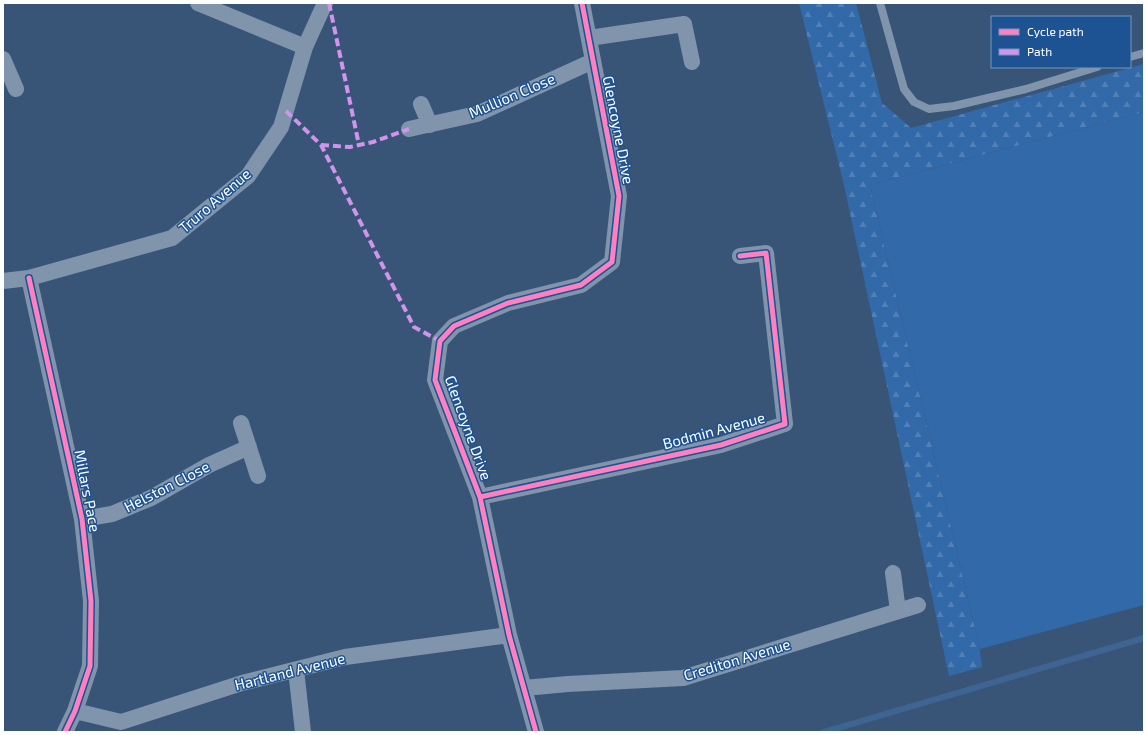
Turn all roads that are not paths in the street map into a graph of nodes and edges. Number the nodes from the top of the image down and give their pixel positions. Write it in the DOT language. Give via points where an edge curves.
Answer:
graph roads {
  1 [pos="198,3"];
  2 [pos="325,3"];
  3 [pos="582,3"];
  4 [pos="880,3"];
  5 [pos="590,38"];
  6 [pos="305,47"];
  7 [pos="1144,53"];
  8 [pos="1131,57"];
  9 [pos="3,61"];
  10 [pos="593,61"];
  11 [pos="692,62"];
  12 [pos="1095,68"];
  13 [pos="16,89"];
  14 [pos="421,104"];
  15 [pos="430,125"];
  16 [pos="409,129"];
  17 [pos="740,256"];
  18 [pos="29,278"];
  19 [pos="3,281"];
  20 [pos="241,423"];
  21 [pos="249,447"];
  22 [pos="258,476"];
  23 [pos="480,496"];
  24 [pos="82,518"];
  25 [pos="893,573"];
  26 [pos="918,605"];
  27 [pos="898,611"];
  28 [pos="509,636"];
  29 [pos="296,670"];
  30 [pos="524,688"];
  31 [pos="75,712"];
  32 [pos="65,732"];
  33 [pos="303,732"];
  34 [pos="536,732"];
  1 -- 6 [label="street"];
  2 -- 6 [label="street, Truro Avenue"];
  3 -- 5 [label="street, Glencoyne Drive"];
  4 -- 12 [label="lane" via="904,89 914,102 929,109 1019,91"];
  5 -- 10 [label="street, Glencoyne Drive"];
  5 -- 11 [label="street" via="684,24"];
  6 -- 18 [label="street, Truro Avenue" via="281,127 248,176 172,238"];
  7 -- 8 [label="lane"];
  9 -- 13 [label="street"];
  10 -- 15 [label="street, Mullion Close" via="477,114"];
  10 -- 23 [label="street, Glencoyne Drive" via="619,196 612,262 581,285 508,302 454,326 440,341 435,380"];
  14 -- 15 [label="street"];
  15 -- 16 [label="street, Mullion Close"];
  17 -- 23 [label="street, Bodmin Avenue" via="766,253 785,424 721,445"];
  18 -- 19 [label="street, Truro Avenue"];
  18 -- 24 [label="street, Millars Pace"];
  20 -- 21 [label="street"];
  21 -- 22 [label="street"];
  21 -- 24 [label="street, Helston Close" via="209,465 151,498 112,514"];
  23 -- 28 [label="street, Glencoyne Drive"];
  24 -- 31 [label="street, Millars Pace" via="91,601 90,666"];
  25 -- 27 [label="street"];
  26 -- 27 [label="street, Crediton Avenue"];
  27 -- 30 [label="street, Crediton Avenue" via="683,678"];
  28 -- 29 [label="street, Hartland Avenue" via="345,657"];
  28 -- 30 [label="street, Glencoyne Drive"];
  29 -- 31 [label="street, Hartland Avenue" via="242,683 121,722"];
  29 -- 33 [label="street"];
  30 -- 34 [label="street, Glencoyne Drive"];
  31 -- 32 [label="street, Millars Pace"];
}
